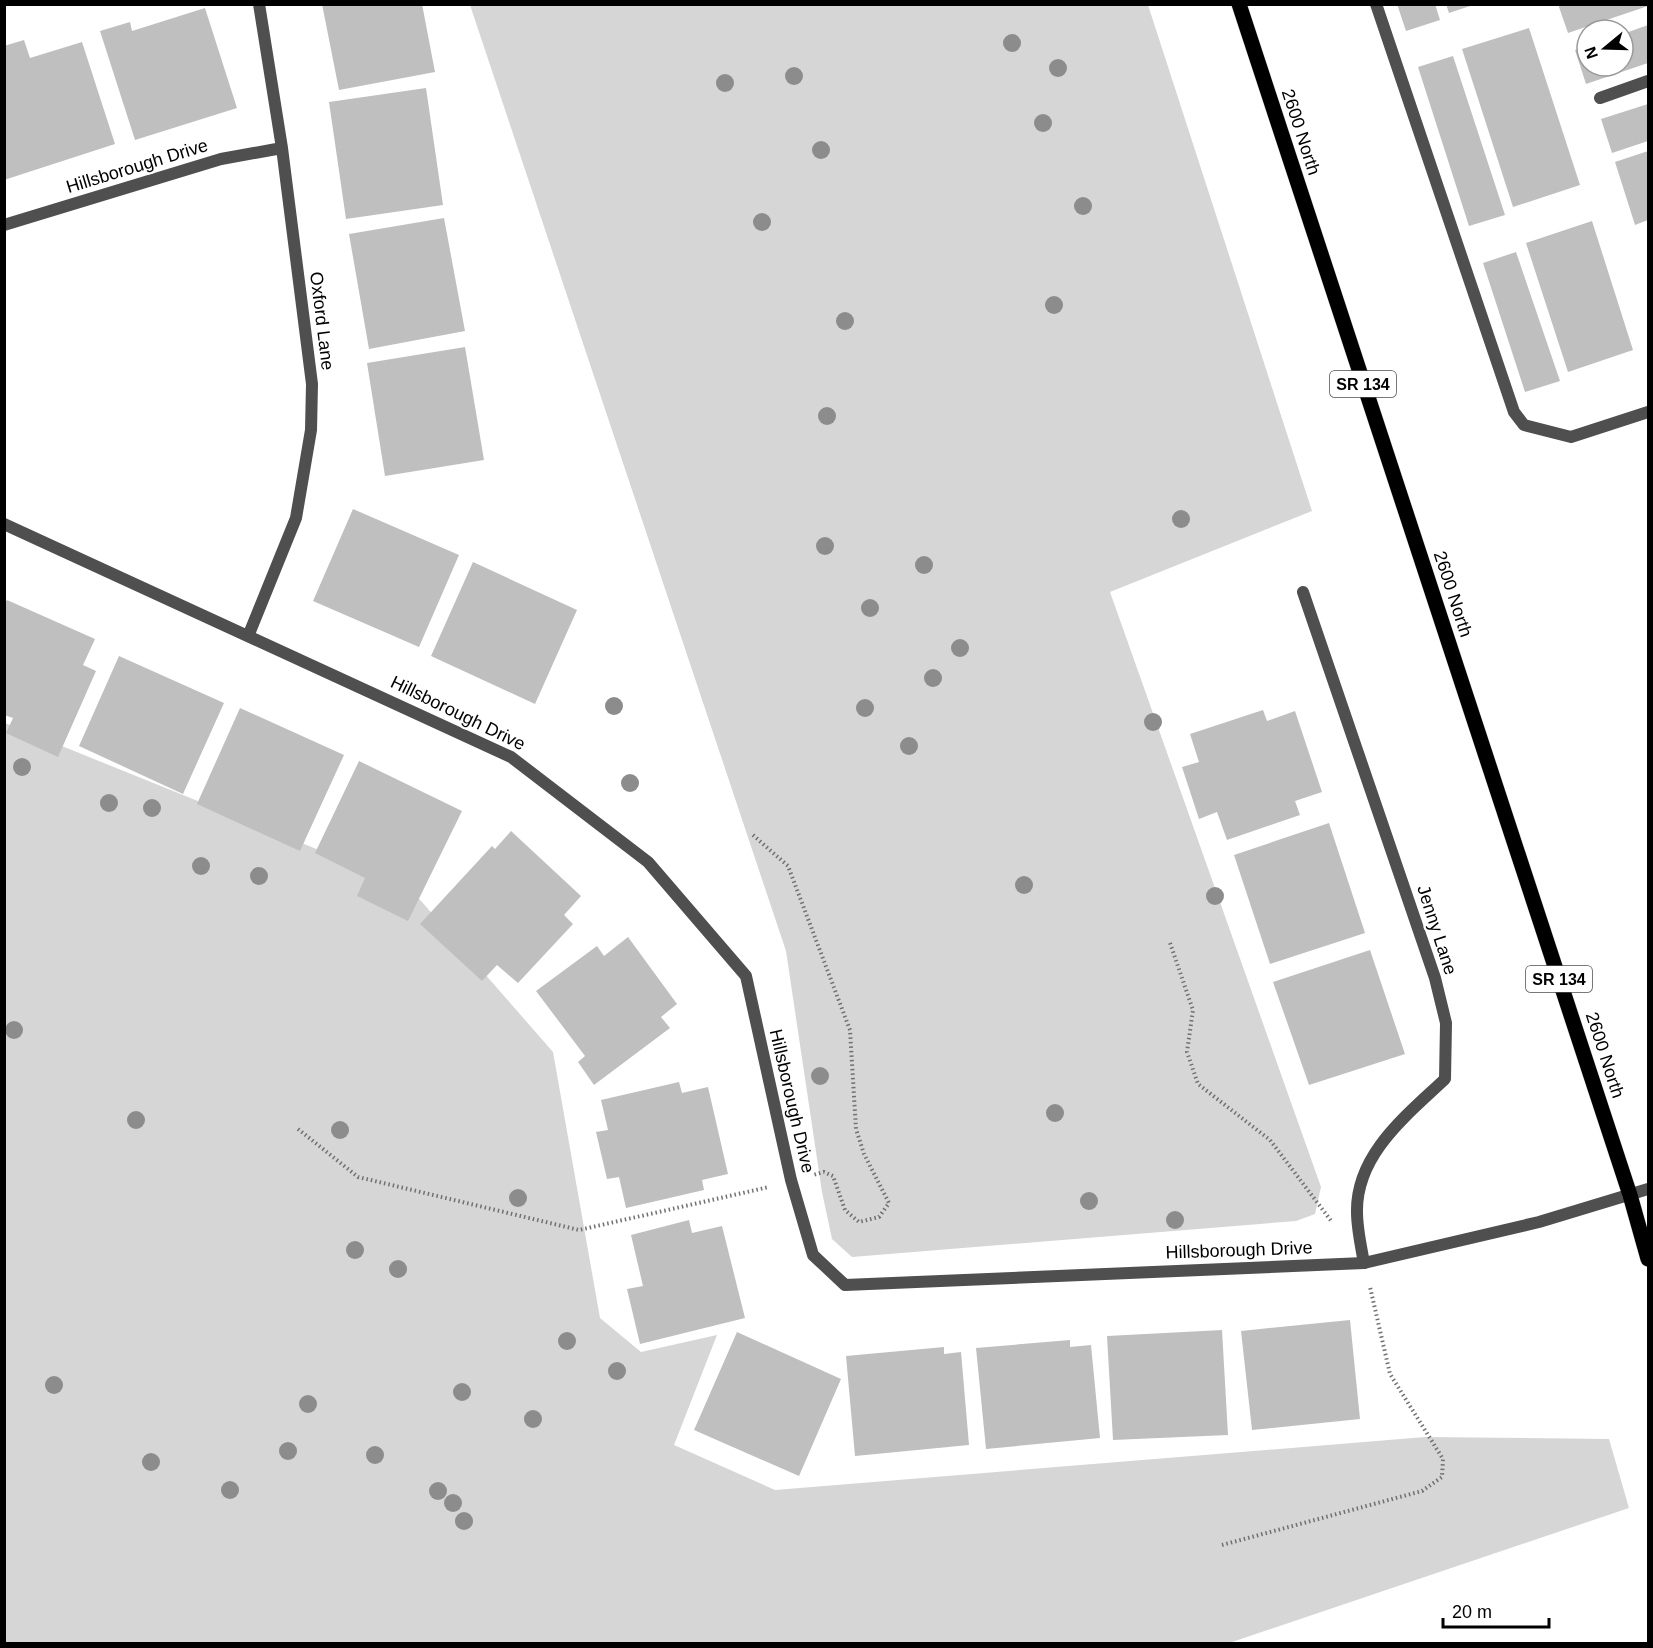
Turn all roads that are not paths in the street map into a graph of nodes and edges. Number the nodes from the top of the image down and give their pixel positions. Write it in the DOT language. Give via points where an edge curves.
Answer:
graph roads {
  1 [pos="259,4"];
  2 [pos="1239,4"];
  3 [pos="1376,4"];
  4 [pos="1648,81"];
  5 [pos="1600,98"];
  6 [pos="282,148"];
  7 [pos="4,225"];
  8 [pos="1648,412"];
  9 [pos="4,524"];
  10 [pos="1303,592"];
  11 [pos="249,634"];
  12 [pos="1648,1189"];
  13 [pos="1630,1194"];
  14 [pos="1648,1259"];
  15 [pos="1364,1263"];
  1 -- 6 [label="street, Oxford Lane"];
  2 -- 13 [label="main road, 2600 North / SR 134"];
  3 -- 8 [label="street" via="1514,412 1524,425 1571,437"];
  4 -- 5 [label="street"];
  6 -- 7 [label="street, Hillsborough Drive" via="221,159"];
  6 -- 11 [label="street, Oxford Lane" via="312,384 311,430 296,518"];
  9 -- 11 [label="street, Hillsborough Drive"];
  10 -- 15 [label="street, Jenny Lane" via="1435,978 1446,1023 1444,1080 1387,1134 1363,1174 1356,1211"];
  11 -- 15 [label="street, Hillsborough Drive" via="512,756 648,862 746,975 791,1180 813,1255 845,1285"];
  12 -- 13 [label="street, Hillsborough Drive"];
  13 -- 14 [label="main road, SR 134"];
  13 -- 15 [label="street, Hillsborough Drive" via="1539,1222"];
}
